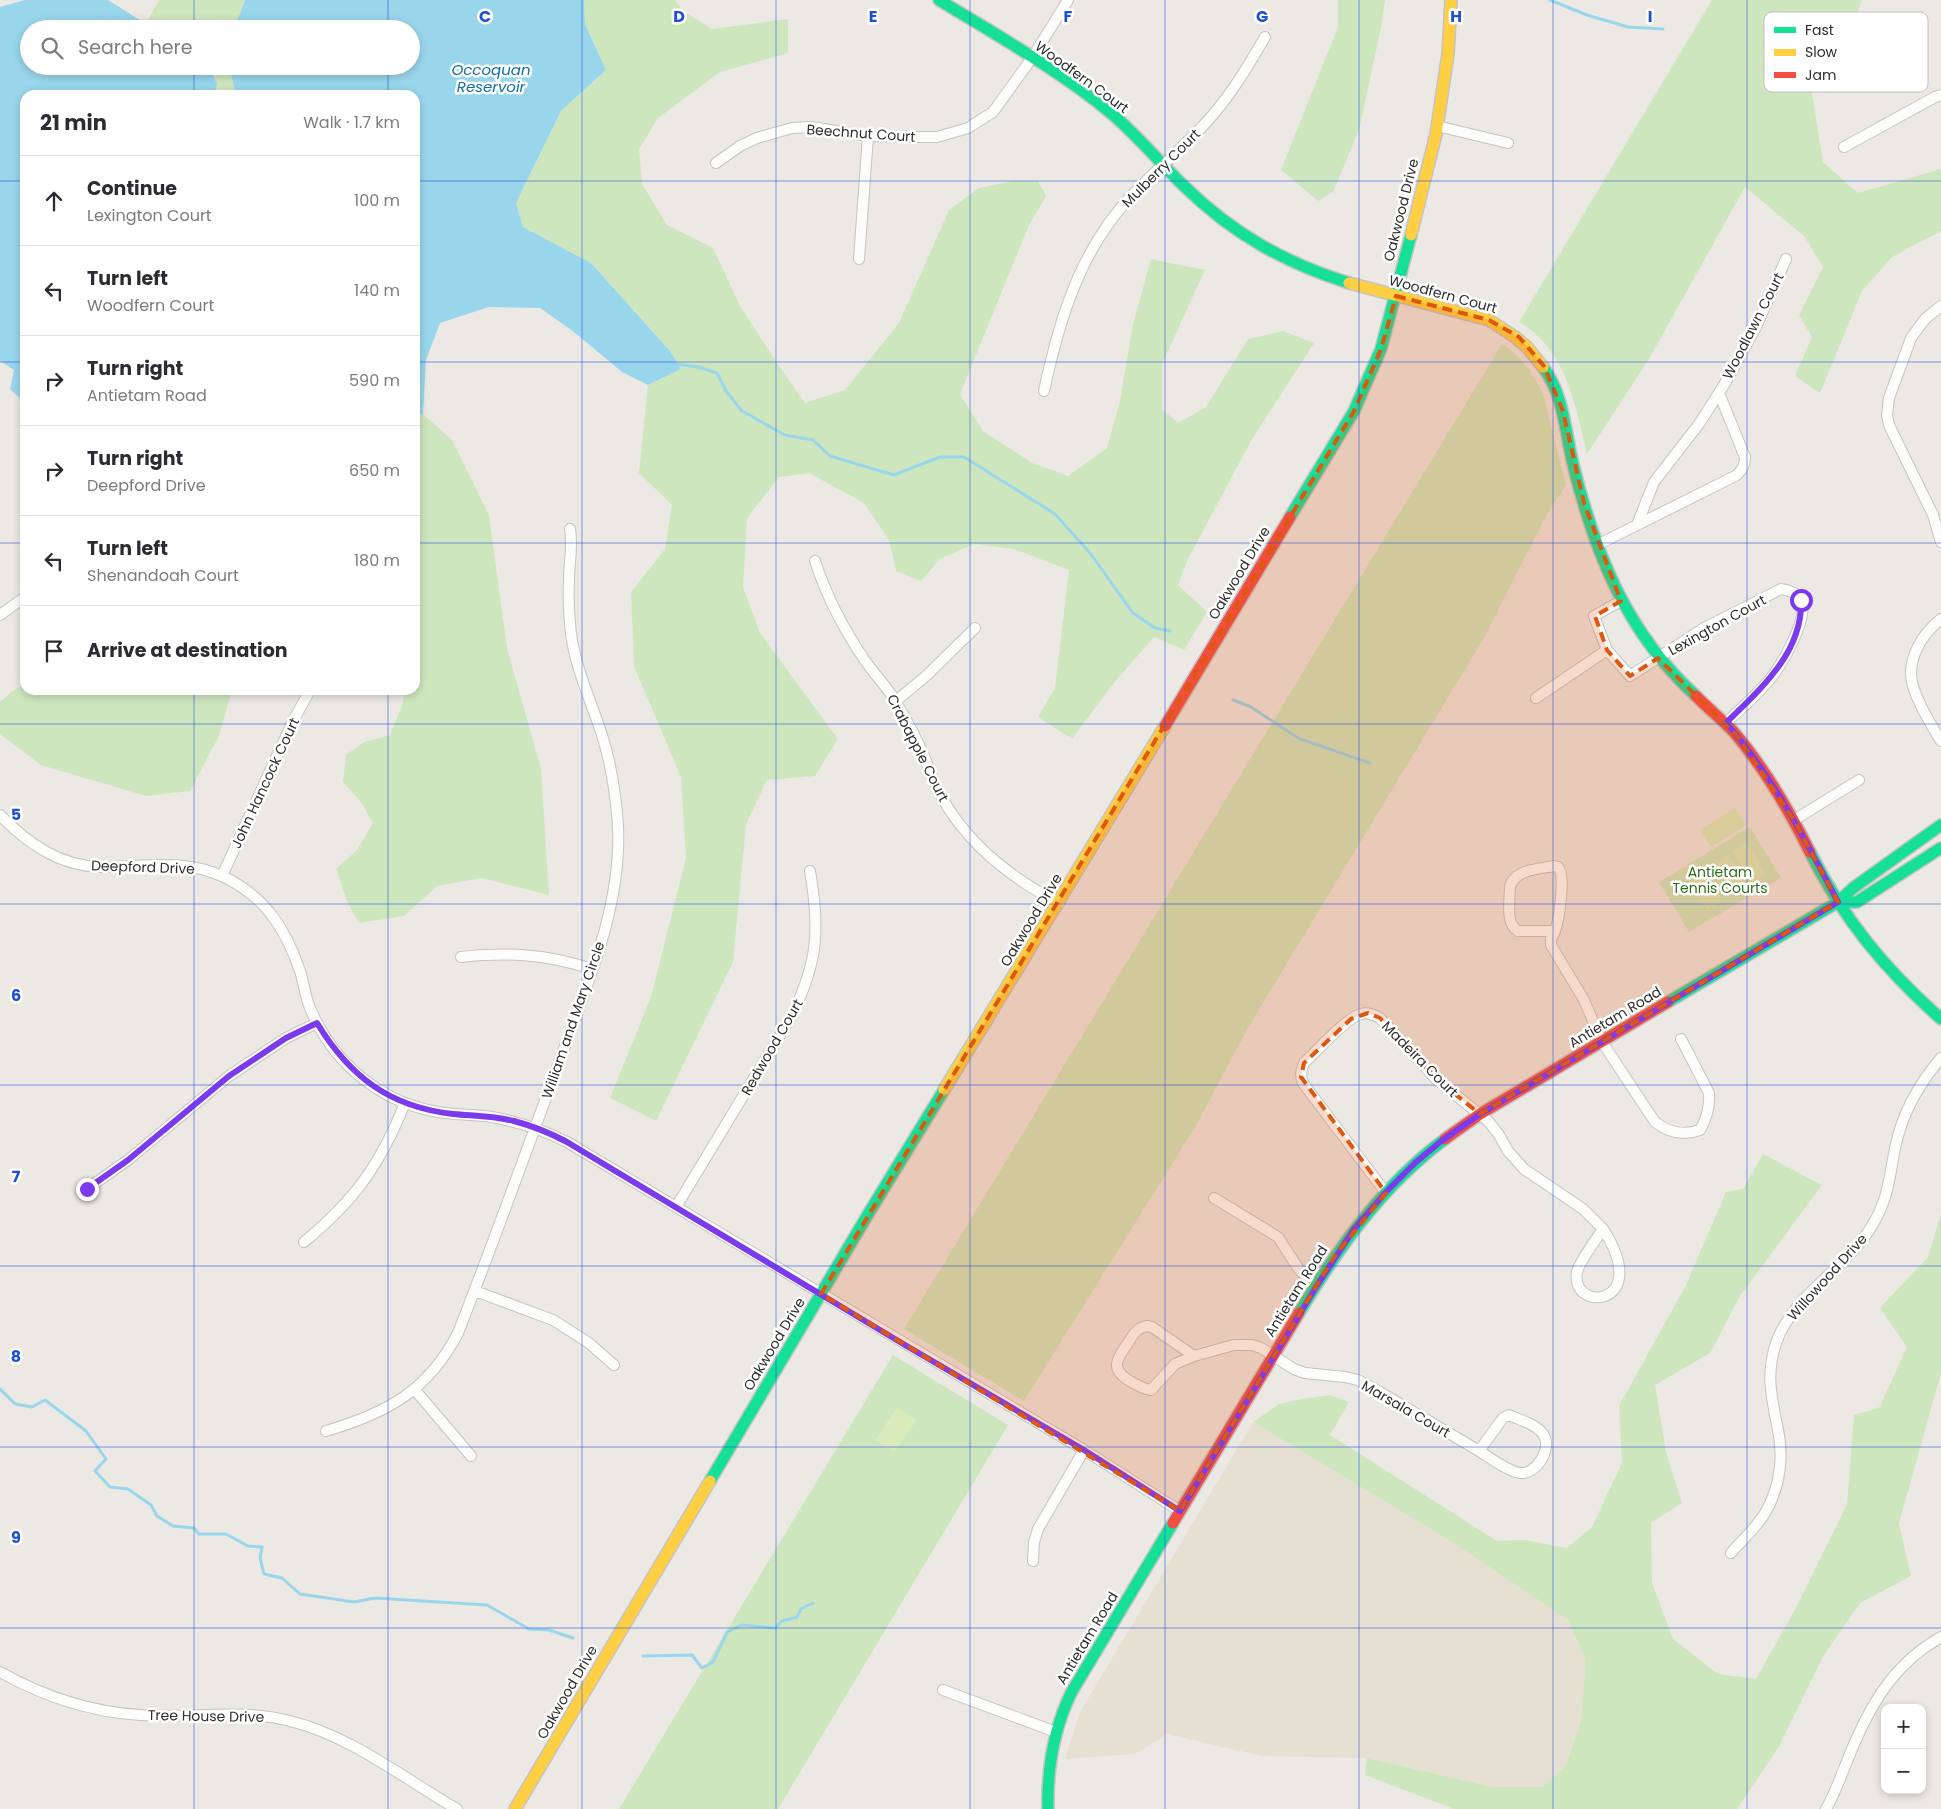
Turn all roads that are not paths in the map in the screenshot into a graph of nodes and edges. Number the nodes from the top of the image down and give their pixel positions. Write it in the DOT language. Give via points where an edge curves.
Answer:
graph roads {
  1 [pos="939,0"];
  2 [pos="1068,0"];
  3 [pos="1451,0"];
  4 [pos="1264,37"];
  5 [pos="1032,58"];
  6 [pos="1941,95"];
  7 [pos="1438,126"];
  8 [pos="868,136"];
  9 [pos="1508,143"];
  10 [pos="1844,147"];
  11 [pos="716,163"];
  12 [pos="1163,164"];
  13 [pos="859,259"];
  14 [pos="1786,259"];
  15 [pos="1396,296"];
  16 [pos="1941,306"];
  17 [pos="1044,391"];
  18 [pos="1719,393"];
  19 [pos="1937,512"];
  20 [pos="1637,525"];
  21 [pos="570,530"];
  22 [pos="1941,542"];
  23 [pos="1597,545"];
  24 [pos="815,561"];
  25 [pos="20,600"];
  26 [pos="1621,600"];
  27 [pos="0,614"];
  28 [pos="1941,619"];
  29 [pos="975,628"];
  30 [pos="1607,650"];
  31 [pos="1658,658"];
  32 [pos="307,695"];
  33 [pos="1536,698"];
  34 [pos="896,701"];
  35 [pos="1726,723"];
  36 [pos="1941,741"];
  37 [pos="1859,780"];
  38 [pos="0,815"];
  39 [pos="1794,820"];
  40 [pos="1941,825"];
  41 [pos="1941,848"];
  42 [pos="810,871"];
  43 [pos="222,876"];
  44 [pos="1059,902"];
  45 [pos="1838,902"];
  46 [pos="1555,930"];
  47 [pos="461,957"];
  48 [pos="592,970"];
  49 [pos="1941,1020"];
  50 [pos="317,1023"];
  51 [pos="1681,1040"];
  52 [pos="1602,1042"];
  53 [pos="1941,1058"];
  54 [pos="405,1104"];
  55 [pos="1480,1114"];
  56 [pos="535,1128"];
  57 [pos="87,1189"];
  58 [pos="1386,1192"];
  59 [pos="1214,1198"];
  60 [pos="676,1207"];
  61 [pos="1603,1228"];
  62 [pos="304,1242"];
  63 [pos="1316,1287"];
  64 [pos="475,1291"];
  65 [pos="821,1294"];
  66 [pos="1194,1356"];
  67 [pos="1273,1357"];
  68 [pos="614,1364"];
  69 [pos="416,1390"];
  70 [pos="326,1431"];
  71 [pos="1084,1450"];
  72 [pos="1479,1451"];
  73 [pos="471,1456"];
  74 [pos="1180,1511"];
  75 [pos="1731,1553"];
  76 [pos="1033,1561"];
  77 [pos="1941,1637"];
  78 [pos="0,1672"];
  79 [pos="943,1690"];
  80 [pos="1056,1732"];
  81 [pos="456,1809"];
  82 [pos="515,1809"];
  83 [pos="1048,1809"];
  84 [pos="1826,1809"];
  1 -- 5 [label="street, Woodfern Court"];
  2 -- 5 [label="street, Beechnut Court"];
  3 -- 7 [label="street, Oakwood Drive" via="1448,54"];
  4 -- 12 [label="street, Mulberry Court" via="1222,104"];
  5 -- 8 [label="street, Beechnut Court" via="993,112 968,128 937,137"];
  5 -- 12 [label="street, Woodfern Court" via="1113,115"];
  6 -- 10 [label="street"];
  7 -- 9 [label="street"];
  7 -- 15 [label="street, Oakwood Drive"];
  8 -- 11 [label="street, Beechnut Court" via="829,129 792,128 757,138"];
  8 -- 13 [label="street"];
  12 -- 15 [label="street, Woodfern Court" via="1214,212 1271,252 1317,274"];
  12 -- 17 [label="street, Mulberry Court" via="1114,216 1079,272 1063,316"];
  14 -- 18 [label="street, Woodlawn Court" via="1756,327"];
  15 -- 23 [label="street, Woodfern Court" via="1489,320 1512,332 1531,349 1554,384"];
  15 -- 44 [label="street, Oakwood Drive" via="1381,349 1354,411"];
  16 -- 19 [label="street" via="1925,319 1911,338 1889,398 1887,415 1889,425"];
  18 -- 20 [label="street, Woodlawn Court" via="1654,482"];
  18 -- 20 [label="street, Woodlawn Court" via="1745,457 1742,470"];
  19 -- 22 [label="street"];
  20 -- 23 [label="street, Woodlawn Court"];
  21 -- 48 [label="street, William and Mary Circle" via="571,635 582,681 609,763 618,827 615,884"];
  23 -- 26 [label="street, Woodfern Court"];
  24 -- 34 [label="street, Crabapple Court" via="833,608 849,637"];
  25 -- 27 [label="street"];
  26 -- 30 [label="street" via="1594,616"];
  26 -- 31 [label="street, Woodfern Court"];
  28 -- 36 [label="street" via="1918,645 1912,682"];
  29 -- 34 [label="street"];
  30 -- 31 [label="street, Lexington Court" via="1630,676"];
  30 -- 33 [label="street"];
  31 -- 35 [label="street, Woodfern Court"];
  31 -- 35 [label="street, Lexington Court" via="1704,628 1781,589 1796,594 1801,600 1800,621 1783,661 1773,676"];
  32 -- 43 [label="street, John Hancock Court"];
  34 -- 44 [label="street, Crabapple Court" via="934,784 958,822 978,845 1016,878"];
  35 -- 39 [label="street, Woodfern Court" via="1754,758"];
  37 -- 39 [label="street"];
  38 -- 43 [label="street, Deepford Drive" via="31,844 66,861 101,866 184,865"];
  39 -- 45 [label="street, Woodfern Court"];
  40 -- 45 [label="street, Antietam Road"];
  41 -- 45 [label="street, Antietam Road" via="1857,902"];
  42 -- 60 [label="street, Redwood Court" via="816,912 811,972 792,1015"];
  43 -- 50 [label="street, Deepford Drive" via="256,898 278,922 289,940"];
  44 -- 65 [label="street, Oakwood Drive"];
  45 -- 49 [label="street, Woodfern Court" via="1886,967"];
  45 -- 52 [label="street, Antietam Road"];
  46 -- 46 [label="street" via="1518,931 1511,925 1510,886 1517,875 1554,866 1561,870"];
  46 -- 52 [label="street" via="1551,945 1584,1000"];
  47 -- 48 [label="street" via="491,954 545,956"];
  48 -- 56 [label="street, William and Mary Circle"];
  50 -- 54 [label="street, Deepford Drive" via="354,1072 382,1093"];
  50 -- 57 [label="street" via="229,1076 128,1160"];
  51 -- 52 [label="street" via="1709,1093 1710,1102 1700,1130 1683,1133 1665,1130 1655,1122"];
  52 -- 55 [label="street, Antietam Road"];
  53 -- 75 [label="street, Willowood Drive" via="1908,1108 1896,1145 1887,1194 1872,1226 1794,1312 1777,1341 1772,1357 1770,1396 1778,1426 1778,1482 1765,1514"];
  54 -- 56 [label="street, Deepford Drive" via="453,1114 490,1116"];
  54 -- 62 [label="street" via="382,1154 362,1184 341,1209"];
  55 -- 58 [label="street, Antietam Road" via="1440,1142"];
  55 -- 58 [label="street, Madeira Court" via="1436,1079 1380,1018 1368,1013 1351,1019 1304,1063 1301,1077"];
  55 -- 61 [label="street, Madeira Court" via="1524,1169 1583,1209"];
  56 -- 60 [label="street, Deepford Drive" via="567,1142"];
  56 -- 64 [label="street, William and Mary Circle"];
  58 -- 63 [label="street, Antietam Road" via="1354,1229"];
  59 -- 63 [label="street" via="1278,1237 1298,1268"];
  60 -- 65 [label="street, Deepford Drive"];
  61 -- 61 [label="street, Madeira Court" via="1620,1267 1616,1286 1610,1295 1598,1298 1585,1293 1579,1285 1577,1271"];
  63 -- 67 [label="street, Antietam Road"];
  64 -- 68 [label="street" via="553,1320"];
  64 -- 69 [label="street, William and Mary Circle" via="449,1351"];
  65 -- 71 [label="street, Deepford Drive"];
  65 -- 82 [label="street, Oakwood Drive"];
  66 -- 66 [label="street, Marsala Court" via="1147,1326 1137,1329 1118,1358 1116,1368 1123,1377 1145,1390 1151,1390 1175,1364"];
  66 -- 67 [label="street, Marsala Court" via="1242,1344 1261,1348"];
  67 -- 72 [label="street, Marsala Court" via="1305,1373 1345,1377 1367,1384"];
  67 -- 74 [label="street, Antietam Road"];
  69 -- 70 [label="street, William and Mary Circle" via="378,1413"];
  69 -- 73 [label="street"];
  71 -- 74 [label="street, Deepford Drive"];
  71 -- 76 [label="street" via="1038,1529"];
  72 -- 72 [label="street, Marsala Court" via="1522,1473 1533,1470 1547,1445 1538,1428 1510,1415 1503,1418"];
  74 -- 80 [label="street, Antietam Road" via="1071,1693"];
  77 -- 84 [label="street" via="1904,1664 1884,1686"];
  78 -- 81 [label="street, Tree House Drive" via="51,1696 105,1711 140,1715 257,1715 290,1720 334,1736"];
  79 -- 80 [label="street"];
  80 -- 83 [label="street, Antietam Road" via="1048,1774"];
}
